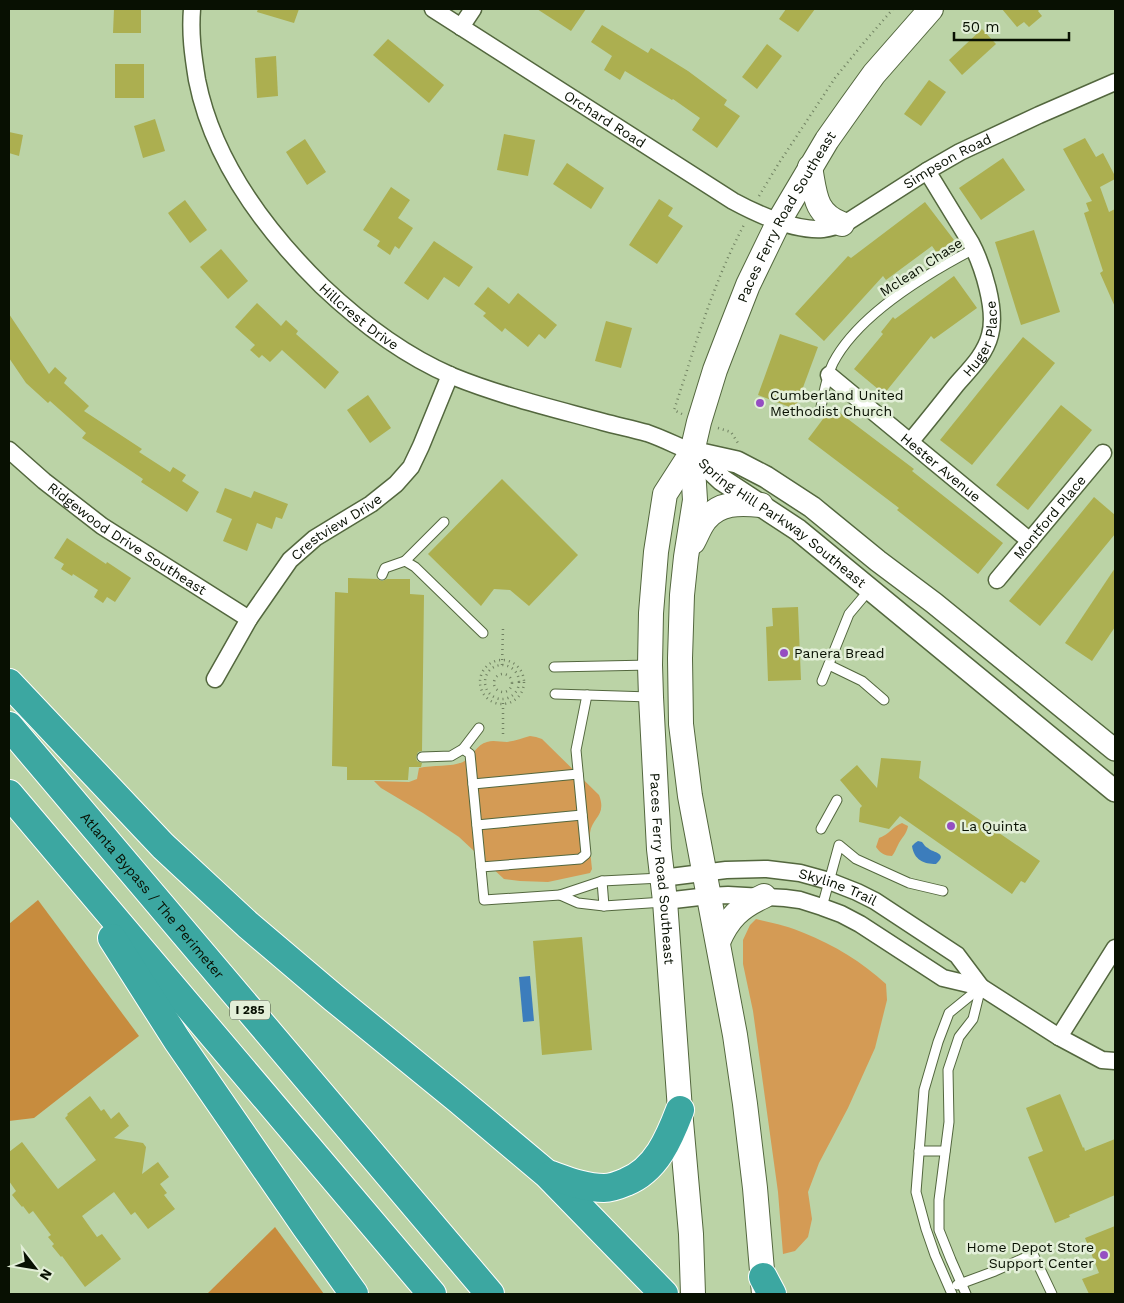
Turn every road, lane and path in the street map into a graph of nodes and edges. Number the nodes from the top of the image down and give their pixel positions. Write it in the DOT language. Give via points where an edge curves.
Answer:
graph roads {
  1 [pos="192,9"];
  2 [pos="433,9"];
  3 [pos="473,9"];
  4 [pos="931,9"];
  5 [pos="461,27"];
  6 [pos="1115,82"];
  7 [pos="810,167"];
  8 [pos="927,171"];
  9 [pos="779,221"];
  10 [pos="842,224"];
  11 [pos="974,249"];
  12 [pos="450,375"];
  13 [pos="829,375"];
  14 [pos="820,407"];
  15 [pos="910,442"];
  16 [pos="9,450"];
  17 [pos="692,452"];
  18 [pos="1103,452"];
  19 [pos="761,505"];
  20 [pos="444,522"];
  21 [pos="1030,541"];
  22 [pos="686,556"];
  23 [pos="405,561"];
  24 [pos="382,575"];
  25 [pos="997,580"];
  26 [pos="870,589"];
  27 [pos="250,619"];
  28 [pos="503,628"];
  29 [pos="483,633"];
  30 [pos="502,660"];
  31 [pos="502,665"];
  32 [pos="650,665"];
  33 [pos="829,665"];
  34 [pos="554,667"];
  35 [pos="215,679"];
  36 [pos="822,681"];
  37 [pos="512,682"];
  38 [pos="519,683"];
  39 [pos="9,684"];
  40 [pos="497,690"];
  41 [pos="555,694"];
  42 [pos="587,695"];
  43 [pos="493,696"];
  44 [pos="651,697"];
  45 [pos="503,699"];
  46 [pos="884,700"];
  47 [pos="503,704"];
  48 [pos="9,726"];
  49 [pos="479,728"];
  50 [pos="503,734"];
  51 [pos="463,749"];
  52 [pos="1115,750"];
  53 [pos="422,758"];
  54 [pos="578,774"];
  55 [pos="473,784"];
  56 [pos="1115,791"];
  57 [pos="9,794"];
  58 [pos="837,800"];
  59 [pos="582,815"];
  60 [pos="477,825"];
  61 [pos="821,829"];
  62 [pos="55,848"];
  63 [pos="481,867"];
  64 [pos="703,873"];
  65 [pos="662,878"];
  66 [pos="829,880"];
  67 [pos="602,882"];
  68 [pos="943,891"];
  69 [pos="560,895"];
  70 [pos="708,896"];
  71 [pos="764,896"];
  72 [pos="665,902"];
  73 [pos="604,906"];
  74 [pos="822,907"];
  75 [pos="718,942"];
  76 [pos="1115,948"];
  77 [pos="981,987"];
  78 [pos="1059,1036"];
  79 [pos="1115,1061"];
  80 [pos="680,1110"];
  81 [pos="918,1151"];
  82 [pos="945,1151"];
  83 [pos="547,1174"];
  84 [pos="962,1283"];
  85 [pos="766,1289"];
  86 [pos="951,1291"];
  87 [pos="354,1294"];
  88 [pos="432,1294"];
  89 [pos="490,1294"];
  90 [pos="664,1294"];
  91 [pos="694,1294"];
  92 [pos="966,1294"];
  93 [pos="1052,1294"];
  1 -- 12 [label="street, Hillcrest Drive" via="192,49 202,102 212,133 237,182 267,226 290,253 358,318 422,361"];
  2 -- 5 [label="street, Orchard Road"];
  3 -- 5 [label="street"];
  4 -- 7 [label="main road, Paces Ferry Road Southeast" via="868,82"];
  5 -- 9 [label="street, Orchard Road" via="733,201"];
  6 -- 8 [label="street, Simpson Road" via="960,152"];
  7 -- 9 [label="main road, Paces Ferry Road Southeast"];
  7 -- 10 [label="main road" via="822,212"];
  8 -- 10 [label="street, Simpson Road"];
  8 -- 11 [label="street, Huger Place"];
  9 -- 10 [label="street, Simpson Road" via="821,229"];
  9 -- 17 [label="main road, Paces Ferry Road Southeast" via="748,284 715,370"];
  11 -- 13 [label="lane, Mclean Chase" via="900,293 849,340"];
  11 -- 15 [label="street, Huger Place" via="992,308 989,339 979,358"];
  12 -- 17 [label="street, Hillcrest Drive" via="522,401 648,434"];
  12 -- 27 [label="street, Crestview Drive" via="410,467 396,484 371,504 315,538 290,560"];
  13 -- 14 [label="lane, Mclean Chase"];
  13 -- 15 [label="street, Hester Avenue"];
  15 -- 21 [label="street, Hester Avenue"];
  16 -- 27 [label="street, Ridgewood Drive Southeast" via="102,526"];
  17 -- 19 [label="street, Spring Hill Parkway Southeast" via="722,480"];
  17 -- 22 [label="main road, Paces Ferry Road Southeast" via="695,500"];
  17 -- 32 [label="main road, Paces Ferry Road Southeast" via="665,494 656,552"];
  17 -- 52 [label="street, Spring Hill Parkway Southeast" via="737,462 818,512"];
  18 -- 21 [label="street, Montford Place"];
  19 -- 22 [label="main road" via="744,503 715,510 704,521"];
  19 -- 26 [label="street, Spring Hill Parkway Southeast" via="798,530"];
  20 -- 23 [label="lane"];
  21 -- 25 [label="street, Montford Place"];
  22 -- 64 [label="main road, Paces Ferry Road Southeast" via="680,658 681,724"];
  23 -- 24 [label="lane" via="385,568"];
  23 -- 29 [label="lane" via="416,567"];
  26 -- 33 [label="lane" via="849,614"];
  26 -- 56 [label="street, Spring Hill Parkway Southeast"];
  27 -- 35 [label="street, Crestview Drive"];
  28 -- 30 [label="path"];
  30 -- 31 [label="path"];
  30 -- 47 [label="path" via="516,665 524,677 518,698"];
  30 -- 47 [label="path" via="485,668 480,680 484,695 497,704"];
  31 -- 38 [label="path" via="516,672"];
  31 -- 43 [label="path" via="490,670 485,681"];
  32 -- 34 [label="lane"];
  32 -- 44 [label="main road, Paces Ferry Road Southeast"];
  33 -- 36 [label="lane"];
  33 -- 46 [label="lane" via="862,681"];
  37 -- 38 [label="path"];
  37 -- 40 [label="path" via="506,692"];
  37 -- 40 [label="path" via="507,674 498,674 494,682"];
  38 -- 45 [label="path" via="516,693"];
  39 -- 83 [label="highway" via="163,846 248,926"];
  40 -- 43 [label="path"];
  41 -- 42 [label="lane"];
  42 -- 44 [label="lane"];
  42 -- 54 [label="lane" via="576,750"];
  43 -- 45 [label="path"];
  44 -- 65 [label="main road, Paces Ferry Road Southeast"];
  45 -- 47 [label="path"];
  47 -- 50 [label="path"];
  48 -- 89 [label="highway, Atlanta Bypass / The Perimeter / I 285"];
  49 -- 51 [label="lane"];
  51 -- 53 [label="lane" via="451,756"];
  51 -- 55 [label="lane" via="470,754"];
  54 -- 55 [label="lane"];
  54 -- 59 [label="lane"];
  55 -- 60 [label="lane"];
  57 -- 62 [label="highway"];
  58 -- 61 [label="lane"];
  59 -- 60 [label="lane"];
  59 -- 63 [label="lane" via="586,854 580,859"];
  60 -- 63 [label="lane"];
  62 -- 87 [label="highway" via="177,1040"];
  62 -- 88 [label="highway"];
  63 -- 69 [label="lane" via="484,900"];
  64 -- 65 [label="street, Skyline Trail"];
  64 -- 66 [label="street, Skyline Trail" via="767,869"];
  64 -- 70 [label="main road, Paces Ferry Road Southeast"];
  65 -- 67 [label="lane"];
  65 -- 72 [label="main road, Paces Ferry Road Southeast"];
  66 -- 68 [label="lane" via="839,844 856,859 909,883"];
  66 -- 74 [label="lane"];
  66 -- 77 [label="street, Skyline Trail" via="875,902 957,955"];
  67 -- 69 [label="lane"];
  67 -- 73 [label="lane"];
  69 -- 73 [label="lane"];
  70 -- 71 [label="street, Skyline Trail"];
  70 -- 72 [label="street, Skyline Trail"];
  70 -- 75 [label="main road, Paces Ferry Road Southeast"];
  71 -- 74 [label="street, Skyline Trail" via="800,900"];
  71 -- 75 [label="main road" via="734,915"];
  72 -- 73 [label="lane"];
  72 -- 80 [label="main road, Paces Ferry Road Southeast"];
  74 -- 77 [label="street, Skyline Trail" via="860,924 944,978"];
  75 -- 85 [label="main road, Paces Ferry Road Southeast" via="745,1104"];
  76 -- 78 [label="street"];
  77 -- 78 [label="street, Skyline Trail"];
  77 -- 81 [label="lane" via="949,1013 924,1090"];
  77 -- 82 [label="lane" via="973,1019 959,1038 948,1070 949,1122"];
  78 -- 79 [label="street, Skyline Trail" via="1102,1060"];
  80 -- 83 [label="highway" via="652,1165 632,1180 605,1188 588,1187"];
  80 -- 91 [label="main road, Paces Ferry Road Southeast"];
  81 -- 82 [label="lane"];
  81 -- 86 [label="lane" via="916,1192 935,1255"];
  82 -- 84 [label="lane" via="939,1200 940,1230"];
  83 -- 90 [label="highway"];
  84 -- 86 [label="lane"];
  84 -- 92 [label="lane"];
  84 -- 93 [label="lane" via="1033,1254"];
}
